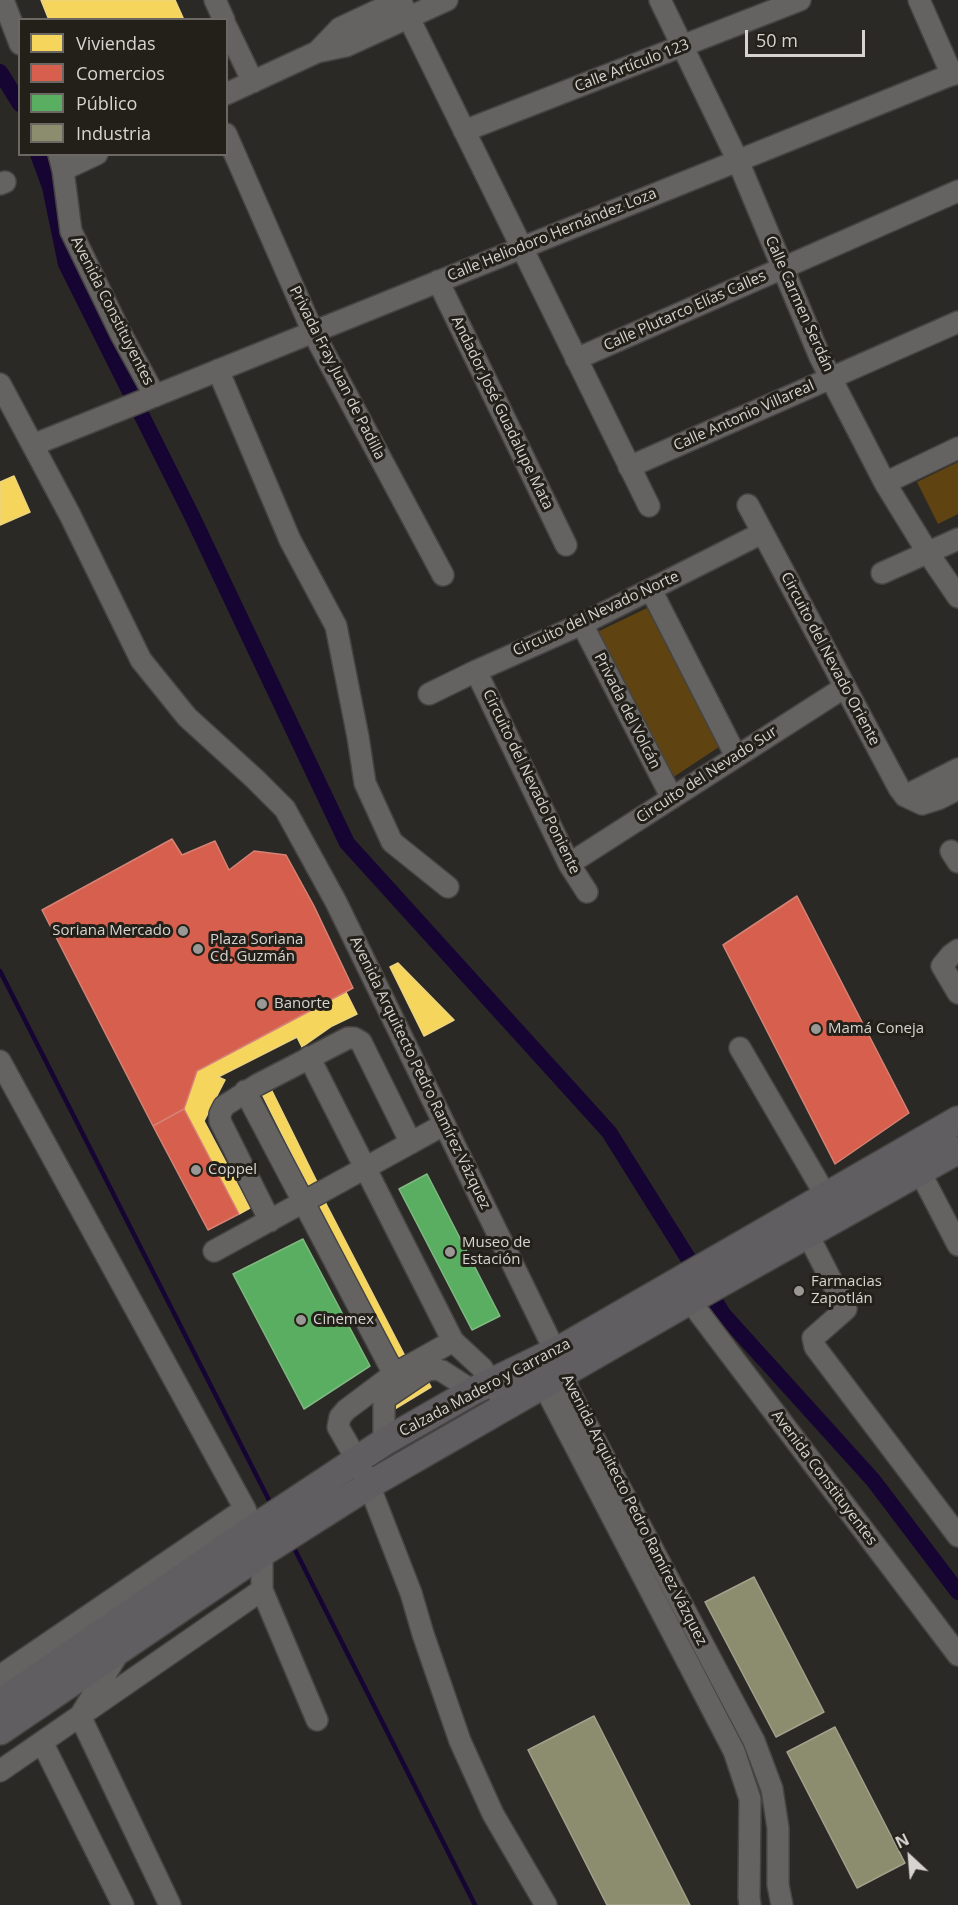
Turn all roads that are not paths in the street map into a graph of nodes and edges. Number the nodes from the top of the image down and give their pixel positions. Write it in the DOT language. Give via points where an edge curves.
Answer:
graph roads {
  1 [pos="3,0"];
  2 [pos="215,0"];
  3 [pos="447,0"];
  4 [pos="660,0"];
  5 [pos="800,0"];
  6 [pos="919,0"];
  7 [pos="403,6"];
  8 [pos="223,18"];
  9 [pos="228,30"];
  10 [pos="18,39"];
  11 [pos="682,46"];
  12 [pos="955,73"];
  13 [pos="253,82"];
  14 [pos="228,93"];
  15 [pos="464,131"];
  16 [pos="228,139"];
  17 [pos="88,156"];
  18 [pos="738,161"];
  19 [pos="61,162"];
  20 [pos="958,191"];
  21 [pos="522,248"];
  22 [pos="783,267"];
  23 [pos="438,281"];
  24 [pos="958,322"];
  25 [pos="313,332"];
  26 [pos="576,358"];
  27 [pos="218,370"];
  28 [pos="831,378"];
  29 [pos="0,384"];
  30 [pos="151,397"];
  31 [pos="33,445"];
  32 [pos="958,448"];
  33 [pos="630,467"];
  34 [pos="885,483"];
  35 [pos="748,505"];
  36 [pos="649,506"];
  37 [pos="762,533"];
  38 [pos="958,539"];
  39 [pos="566,545"];
  40 [pos="928,553"];
  41 [pos="882,573"];
  42 [pos="443,575"];
  43 [pos="651,590"];
  44 [pos="958,597"];
  45 [pos="582,624"];
  46 [pos="476,671"];
  47 [pos="845,687"];
  48 [pos="429,694"];
  49 [pos="736,756"];
  50 [pos="958,769"];
  51 [pos="255,778"];
  52 [pos="958,789"];
  53 [pos="672,798"];
  54 [pos="913,800"];
  55 [pos="570,864"];
  56 [pos="448,887"];
  57 [pos="587,892"];
  58 [pos="958,950"];
  59 [pos="958,993"];
  60 [pos="740,1048"];
  61 [pos="309,1057"];
  62 [pos="0,1061"];
  63 [pos="245,1091"];
  64 [pos="958,1120"];
  65 [pos="436,1130"];
  66 [pos="411,1143"];
  67 [pos="958,1150"];
  68 [pos="365,1168"];
  69 [pos="920,1172"];
  70 [pos="879,1180"];
  71 [pos="826,1196"];
  72 [pos="303,1202"];
  73 [pos="270,1221"];
  74 [pos="808,1235"];
  75 [pos="958,1245"];
  76 [pos="214,1251"];
  77 [pos="753,1251"];
  78 [pos="699,1285"];
  79 [pos="453,1341"];
  80 [pos="551,1367"];
  81 [pos="394,1374"];
  82 [pos="482,1387"];
  83 [pos="507,1407"];
  84 [pos="384,1442"];
  85 [pos="357,1460"];
  86 [pos="369,1485"];
  87 [pos="258,1532"];
  88 [pos="957,1534"];
  89 [pos="673,1587"];
  90 [pos="262,1590"];
  91 [pos="654,1596"];
  92 [pos="121,1649"];
  93 [pos="958,1655"];
  94 [pos="0,1676"];
  95 [pos="0,1703"];
  96 [pos="80,1716"];
  97 [pos="317,1720"];
  98 [pos="0,1731"];
  99 [pos="42,1742"];
  100 [pos="0,1771"];
  101 [pos="123,1905"];
  102 [pos="170,1905"];
  103 [pos="546,1905"];
  104 [pos="750,1905"];
  105 [pos="782,1905"];
  1 -- 10 [label="street"];
  2 -- 8 [label="street"];
  3 -- 7 [label="street"];
  4 -- 11 [label="street, Calle Carmen Serdán"];
  5 -- 11 [label="street, Calle Artículo 123"];
  6 -- 12 [label="street"];
  7 -- 13 [label="street" via="340,28 317,52"];
  7 -- 15 [label="street"];
  9 -- 13 [label="street"];
  11 -- 15 [label="street, Calle Artículo 123"];
  11 -- 18 [label="street, Calle Carmen Serdán"];
  12 -- 18 [label="street, Calle Heliodoro Hernández Loza"];
  13 -- 14 [label="street"];
  15 -- 21 [label="street"];
  16 -- 25 [label="street, Privada Fray Juan de Padilla"];
  17 -- 19 [label="street"];
  18 -- 21 [label="street, Calle Heliodoro Hernández Loza"];
  18 -- 22 [label="street, Calle Carmen Serdán"];
  19 -- 30 [label="street, Avenida Constituyentes" via="71,231"];
  20 -- 22 [label="street, Calle Plutarco Elías Calles"];
  21 -- 23 [label="street, Calle Heliodoro Hernández Loza"];
  21 -- 26 [label="street"];
  22 -- 26 [label="street, Calle Plutarco Elías Calles"];
  22 -- 28 [label="street, Calle Carmen Serdán"];
  23 -- 25 [label="street, Calle Heliodoro Hernández Loza"];
  23 -- 39 [label="street, Andador José Guadalupe Mata"];
  24 -- 28 [label="street, Calle Antonio Villareal"];
  25 -- 27 [label="street, Calle Heliodoro Hernández Loza"];
  25 -- 42 [label="street, Privada Fray Juan de Padilla"];
  26 -- 33 [label="street"];
  27 -- 30 [label="street, Calle Heliodoro Hernández Loza"];
  27 -- 56 [label="street" via="290,540 336,626 365,783 392,842"];
  28 -- 33 [label="street, Calle Antonio Villareal"];
  28 -- 34 [label="street, Calle Carmen Serdán"];
  29 -- 31 [label="street, Avenida Arquitecto Pedro Ramírez Vázquez"];
  30 -- 31 [label="street, Calle Heliodoro Hernández Loza"];
  31 -- 51 [label="street, Avenida Arquitecto Pedro Ramírez Vázquez" via="141,660 187,717"];
  32 -- 34 [label="street"];
  33 -- 36 [label="street"];
  34 -- 40 [label="street, Calle Carmen Serdán"];
  35 -- 37 [label="street, Circuito del Nevado Oriente"];
  37 -- 43 [label="street, Circuito del Nevado Norte"];
  37 -- 47 [label="street, Circuito del Nevado Oriente"];
  38 -- 40 [label="street"];
  40 -- 41 [label="street"];
  40 -- 44 [label="street, Calle Carmen Serdán"];
  43 -- 45 [label="street, Circuito del Nevado Norte"];
  43 -- 49 [label="street"];
  45 -- 46 [label="street, Circuito del Nevado Norte"];
  45 -- 53 [label="street, Privada del Volcán"];
  46 -- 48 [label="street, Circuito del Nevado Norte"];
  46 -- 55 [label="street, Circuito del Nevado Poniente"];
  47 -- 49 [label="street, Circuito del Nevado Sur"];
  47 -- 54 [label="street, Circuito del Nevado Oriente" via="899,788"];
  49 -- 53 [label="street, Circuito del Nevado Sur"];
  50 -- 54 [label="street"];
  51 -- 65 [label="street, Avenida Arquitecto Pedro Ramírez Vázquez" via="380,1012"];
  51 -- 80 [label="street, Avenida Arquitecto Pedro Ramírez Vázquez" via="285,809 336,902"];
  52 -- 54 [label="street" via="938,799"];
  53 -- 55 [label="street, Circuito del Nevado Sur"];
  55 -- 57 [label="street, Circuito del Nevado Poniente"];
  58 -- 59 [label="street" via="942,966"];
  60 -- 71 [label="street"];
  61 -- 63 [label="street"];
  61 -- 66 [label="street" via="348,1038 361,1042"];
  61 -- 68 [label="street"];
  62 -- 87 [label="street"];
  63 -- 72 [label="street"];
  63 -- 73 [label="street" via="224,1106 220,1120"];
  64 -- 70 [label="main road, Calzada Madero y Carranza"];
  65 -- 66 [label="street"];
  65 -- 80 [label="street, Avenida Arquitecto Pedro Ramírez Vázquez"];
  66 -- 68 [label="street"];
  67 -- 69 [label="main road, Calzada Madero y Carranza"];
  68 -- 72 [label="street"];
  68 -- 79 [label="street"];
  69 -- 70 [label="main road, Calzada Madero y Carranza"];
  69 -- 75 [label="street"];
  70 -- 71 [label="main road, Calzada Madero y Carranza"];
  70 -- 74 [label="main road, Calzada Madero y Carranza"];
  71 -- 77 [label="main road, Calzada Madero y Carranza"];
  72 -- 73 [label="street"];
  72 -- 81 [label="street"];
  73 -- 76 [label="street"];
  74 -- 77 [label="main road, Calzada Madero y Carranza"];
  74 -- 88 [label="street" via="846,1309 813,1338 814,1347"];
  77 -- 78 [label="main road, Calzada Madero y Carranza"];
  78 -- 80 [label="main road, Calzada Madero y Carranza"];
  78 -- 93 [label="street, Avenida Constituyentes"];
  79 -- 81 [label="street"];
  79 -- 82 [label="street" via="482,1368"];
  80 -- 82 [label="main road, Calzada Madero y Carranza"];
  80 -- 83 [label="main road, Calzada Madero y Carranza"];
  80 -- 89 [label="street, Avenida Arquitecto Pedro Ramírez Vázquez" via="569,1392"];
  80 -- 91 [label="street, Avenida Arquitecto Pedro Ramírez Vázquez"];
  81 -- 85 [label="street" via="340,1417 338,1427"];
  82 -- 83 [label="street"];
  82 -- 84 [label="main road, Calzada Madero y Carranza"];
  82 -- 84 [label="street" via="435,1369 427,1370 387,1397"];
  83 -- 86 [label="main road, Calzada Madero y Carranza"];
  84 -- 85 [label="main road, Calzada Madero y Carranza"];
  85 -- 86 [label="street"];
  85 -- 87 [label="main road, Calzada Madero y Carranza" via="308,1491"];
  86 -- 87 [label="main road, Calzada Madero y Carranza" via="324,1513"];
  86 -- 103 [label="street" via="411,1593 460,1741 493,1814"];
  87 -- 90 [label="street"];
  87 -- 92 [label="main road, Calzada Madero y Carranza"];
  87 -- 94 [label="street"];
  87 -- 95 [label="main road, Calzada Madero y Carranza"];
  89 -- 91 [label="street"];
  89 -- 105 [label="street, Avenida Arquitecto Pedro Ramírez Vázquez" via="754,1741 772,1789"];
  90 -- 96 [label="street"];
  90 -- 97 [label="street"];
  91 -- 104 [label="street, Avenida Arquitecto Pedro Ramírez Vázquez" via="734,1751 750,1799"];
  92 -- 96 [label="street"];
  92 -- 98 [label="main road, Calzada Madero y Carranza"];
  96 -- 99 [label="street"];
  96 -- 102 [label="street"];
  99 -- 100 [label="street"];
  99 -- 101 [label="street"];
}
